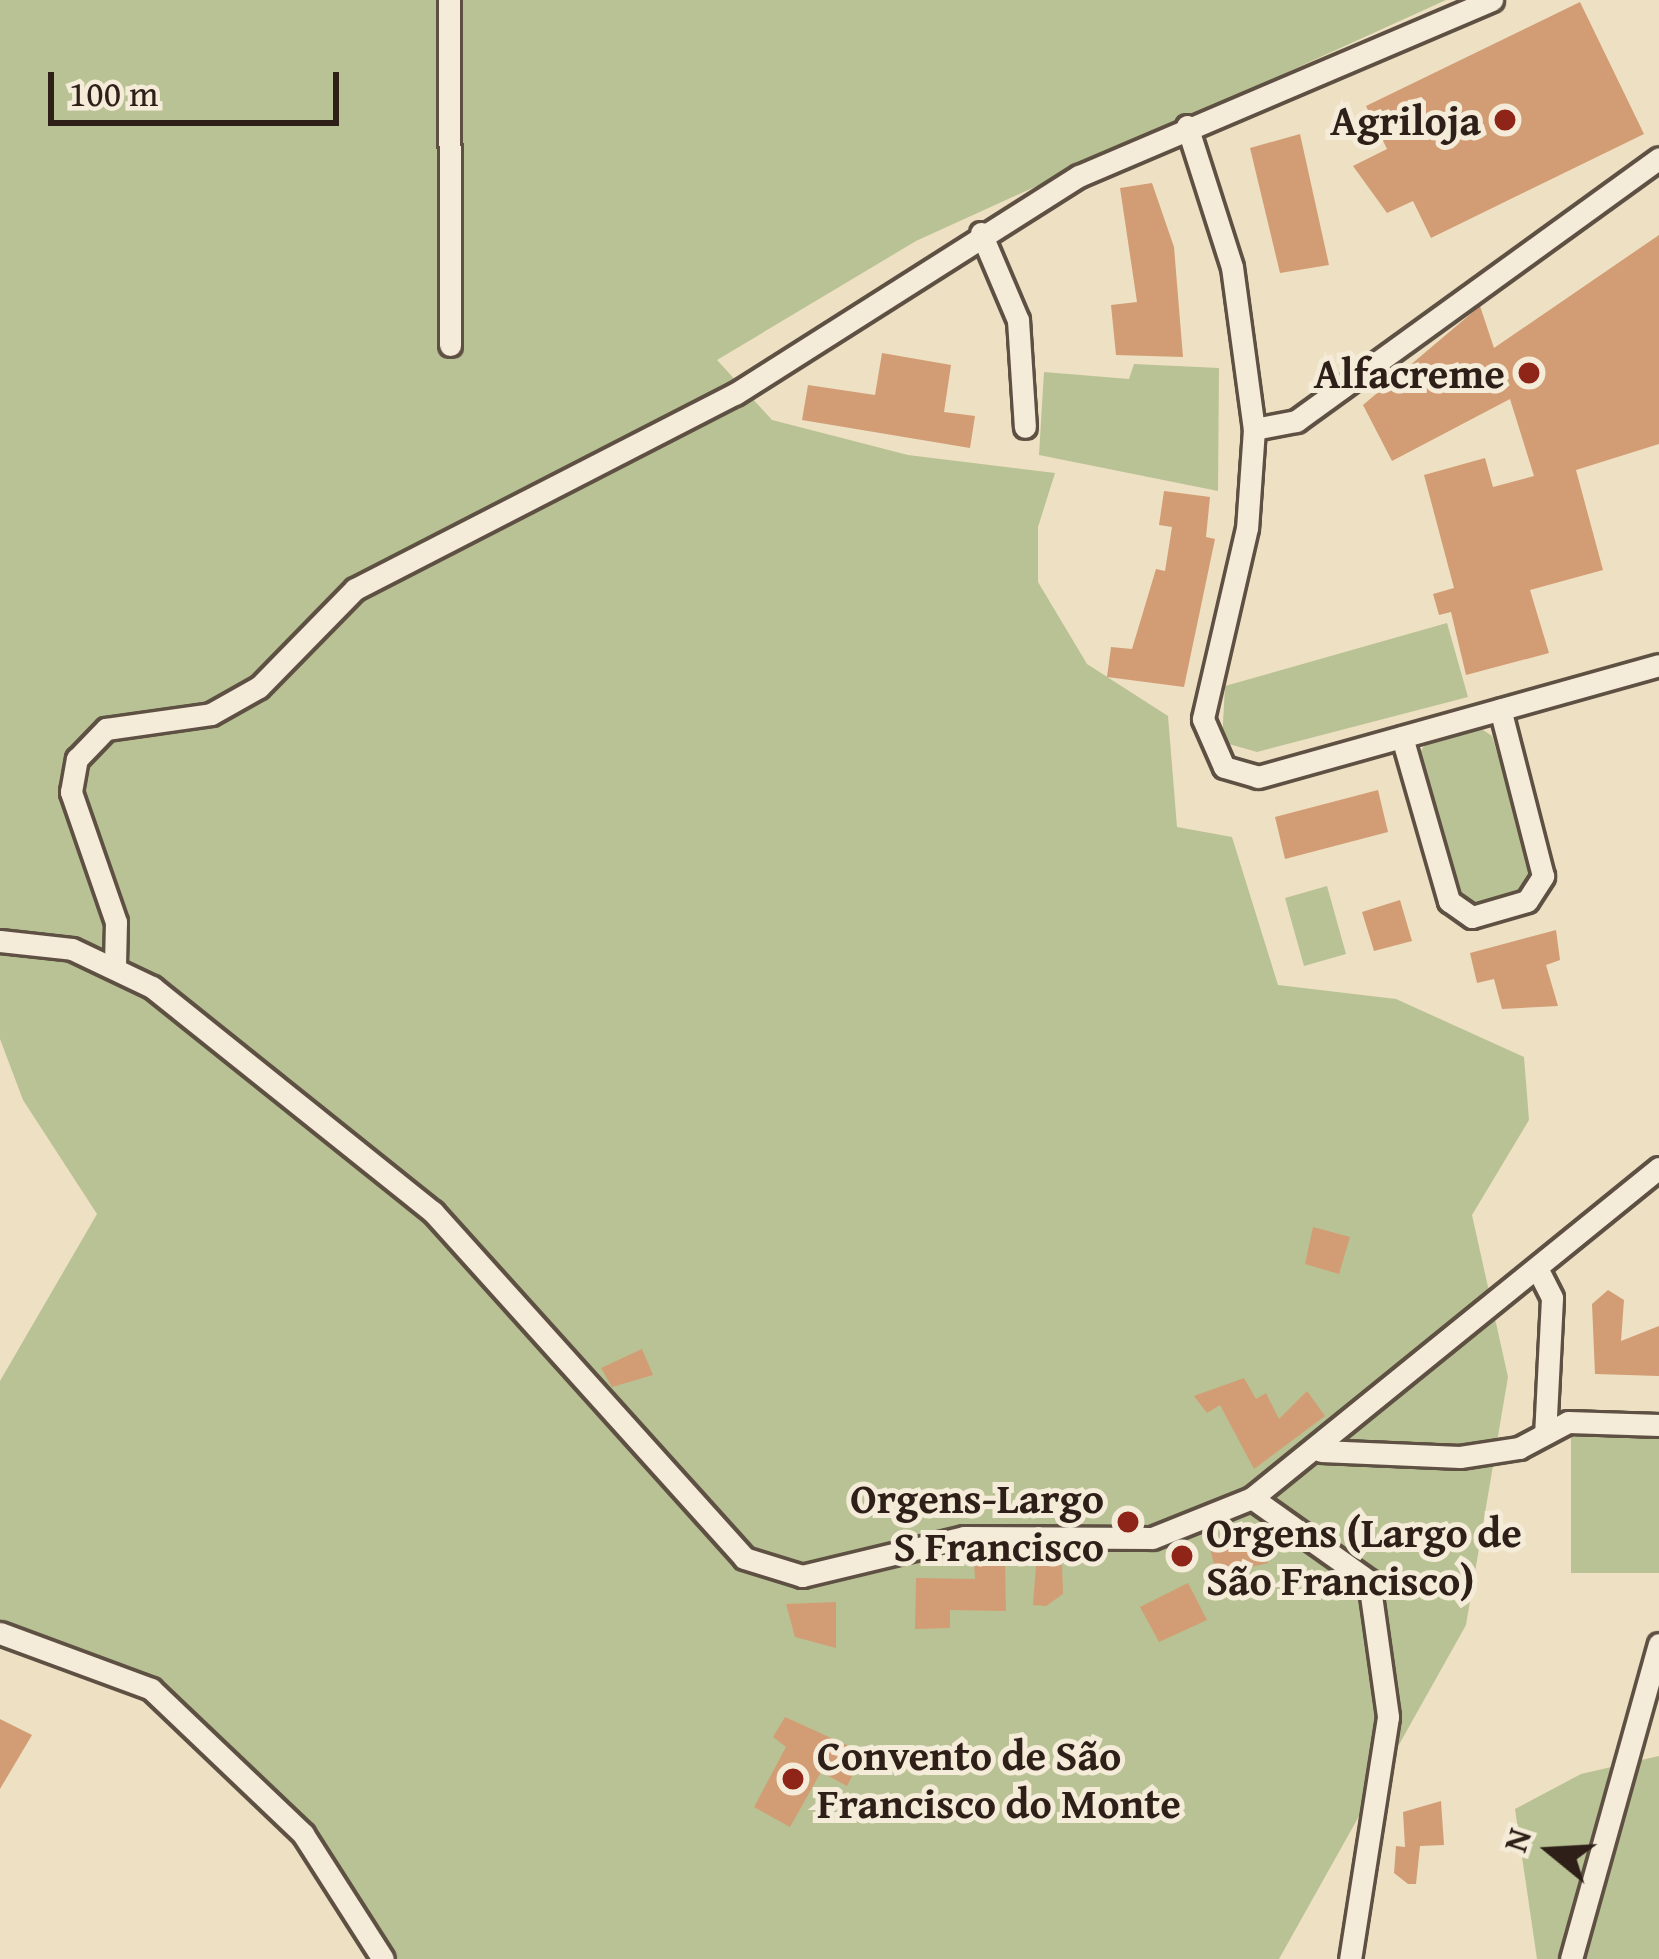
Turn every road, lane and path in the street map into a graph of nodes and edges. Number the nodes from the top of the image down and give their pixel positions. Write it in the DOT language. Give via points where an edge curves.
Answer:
graph roads {
  1 [pos="449,0"];
  2 [pos="1492,0"];
  3 [pos="1187,126"];
  4 [pos="1659,158"];
  5 [pos="980,233"];
  6 [pos="450,345"];
  7 [pos="1025,427"];
  8 [pos="1253,429"];
  9 [pos="1659,665"];
  10 [pos="1500,709"];
  11 [pos="1402,737"];
  12 [pos="0,941"];
  13 [pos="115,965"];
  14 [pos="1659,1168"];
  15 [pos="1538,1270"];
  16 [pos="1659,1425"];
  17 [pos="1545,1434"];
  18 [pos="1322,1451"];
  19 [pos="1252,1498"];
  20 [pos="0,1633"];
  21 [pos="1659,1644"];
  22 [pos="383,1959"];
  23 [pos="1350,1959"];
  24 [pos="1571,1959"];
  1 -- 6 [label="street"];
  2 -- 3 [label="street"];
  3 -- 5 [label="street"];
  3 -- 8 [label="street" via="1232,267"];
  4 -- 8 [label="street" via="1296,421"];
  5 -- 7 [label="street" via="1018,320"];
  5 -- 13 [label="street" via="735,394 356,589 259,687 211,714 106,728 91,740 71,792 116,922"];
  8 -- 11 [label="street" via="1254,484 1204,740 1224,767 1258,777"];
  9 -- 10 [label="street"];
  10 -- 11 [label="street"];
  10 -- 11 [label="street" via="1544,876 1527,901 1472,917 1449,901"];
  12 -- 13 [label="street" via="38,941"];
  13 -- 19 [label="street" via="433,1212 744,1558 802,1576 964,1537 1152,1538"];
  14 -- 15 [label="street"];
  15 -- 17 [label="street" via="1552,1298"];
  15 -- 18 [label="street"];
  16 -- 17 [label="street" via="1568,1422"];
  17 -- 18 [label="street" via="1460,1457"];
  18 -- 19 [label="street"];
  19 -- 23 [label="street" via="1370,1581 1388,1717"];
  20 -- 22 [label="street" via="126,1672 302,1834"];
  21 -- 24 [label="street"];
}
